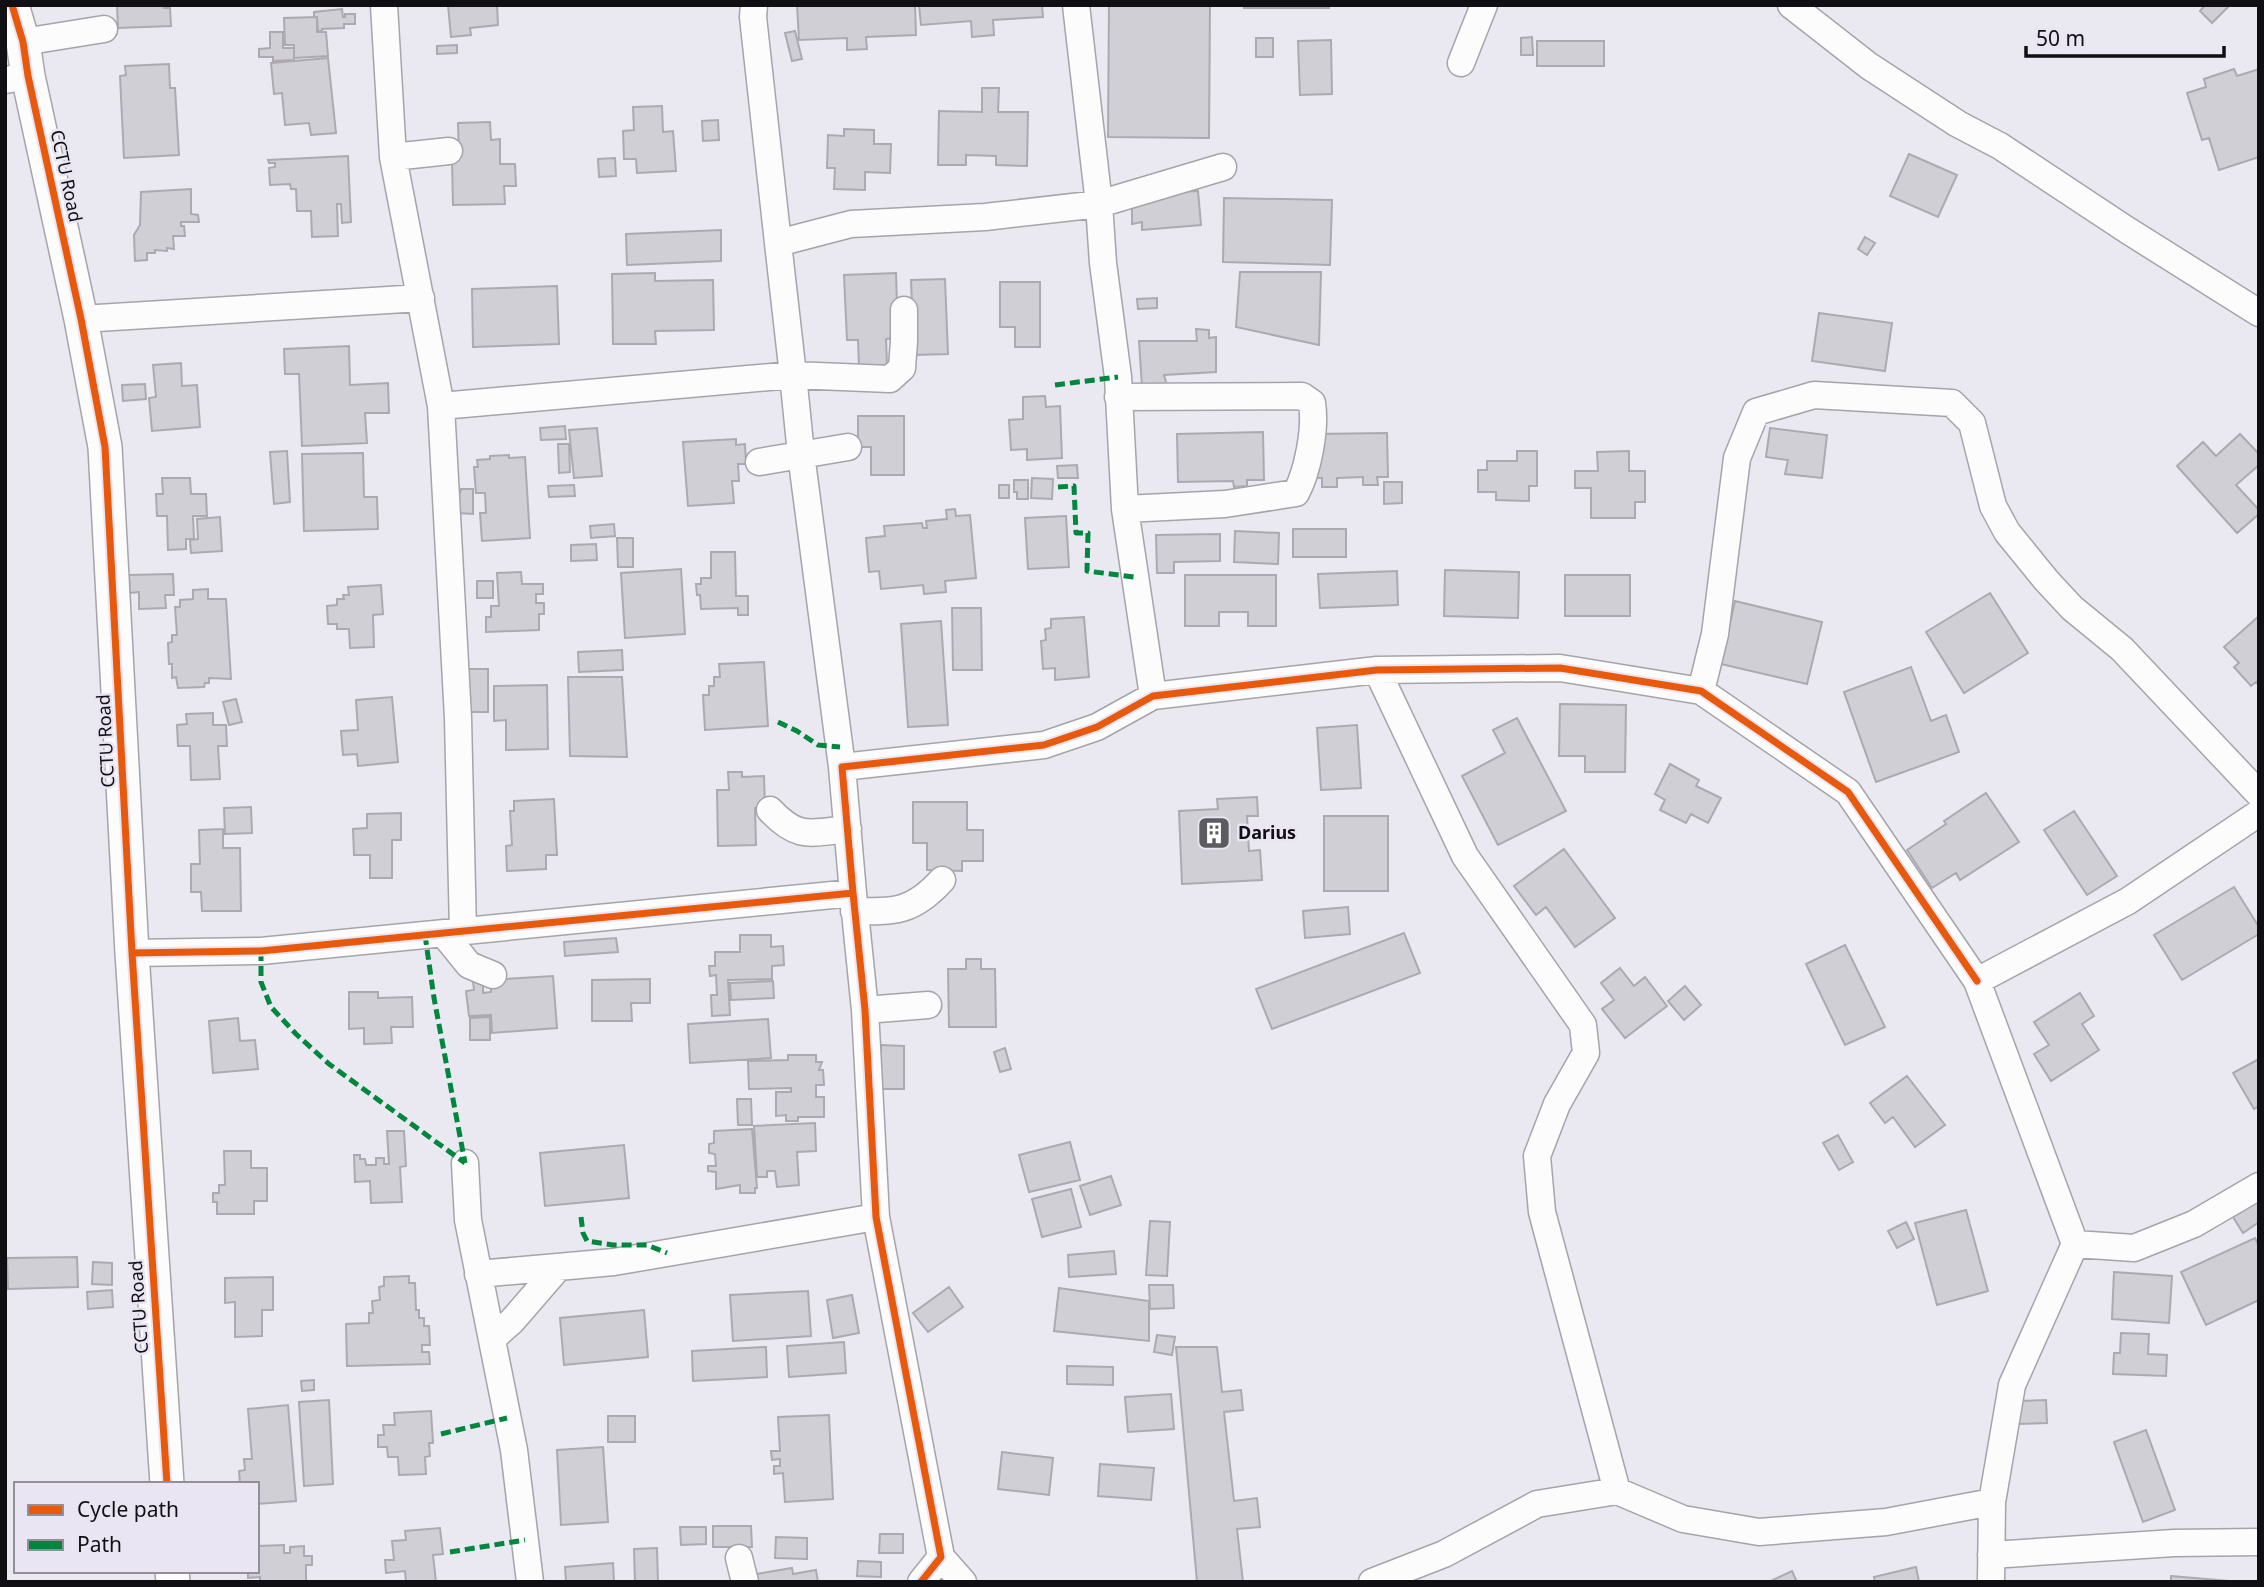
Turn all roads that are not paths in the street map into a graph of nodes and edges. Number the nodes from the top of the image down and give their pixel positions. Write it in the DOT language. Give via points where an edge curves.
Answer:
graph roads {
  1 [pos="12,5"];
  2 [pos="384,5"];
  3 [pos="754,5"];
  4 [pos="1076,5"];
  5 [pos="1483,5"];
  6 [pos="1791,5"];
  7 [pos="104,29"];
  8 [pos="23,42"];
  9 [pos="1461,63"];
  10 [pos="17,78"];
  11 [pos="449,151"];
  12 [pos="393,157"];
  13 [pos="1223,167"];
  14 [pos="1099,204"];
  15 [pos="778,243"];
  16 [pos="421,298"];
  17 [pos="904,310"];
  18 [pos="2259,313"];
  19 [pos="81,319"];
  20 [pos="793,375"];
  21 [pos="1118,397"];
  22 [pos="441,405"];
  23 [pos="848,447"];
  24 [pos="801,454"];
  25 [pos="759,462"];
  26 [pos="1125,509"];
  27 [pos="1377,670"];
  28 [pos="1701,691"];
  29 [pos="1153,696"];
  30 [pos="842,767"];
  31 [pos="2259,794"];
  32 [pos="770,810"];
  33 [pos="2259,813"];
  34 [pos="848,829"];
  35 [pos="942,880"];
  36 [pos="853,902"];
  37 [pos="453,932"];
  38 [pos="132,953"];
  39 [pos="493,975"];
  40 [pos="1978,981"];
  41 [pos="928,1005"];
  42 [pos="865,1010"];
  43 [pos="466,1163"];
  44 [pos="2259,1186"];
  45 [pos="876,1217"];
  46 [pos="2076,1244"];
  47 [pos="557,1269"];
  48 [pos="478,1274"];
  49 [pos="492,1339"];
  50 [pos="167,1482"];
  51 [pos="1617,1491"];
  52 [pos="1992,1502"];
  53 [pos="2259,1542"];
  54 [pos="1992,1555"];
  55 [pos="941,1557"];
  56 [pos="530,1582"];
  57 [pos="921,1582"];
  58 [pos="963,1582"];
  59 [pos="1372,1582"];
  60 [pos="1991,1582"];
  1 -- 8 [label="street, CCTU Road"];
  2 -- 12 [label="street"];
  3 -- 15 [label="street"];
  4 -- 14 [label="street"];
  5 -- 9 [label="street"];
  6 -- 18 [label="street" via="1869,66"];
  7 -- 8 [label="street"];
  8 -- 10 [label="street, CCTU Road"];
  10 -- 19 [label="street, CCTU Road"];
  11 -- 12 [label="street"];
  12 -- 16 [label="street"];
  13 -- 14 [label="street"];
  14 -- 15 [label="street" via="851,224"];
  14 -- 21 [label="street"];
  15 -- 20 [label="street"];
  16 -- 19 [label="street"];
  16 -- 22 [label="street"];
  17 -- 20 [label="street" via="902,368 890,379"];
  19 -- 38 [label="street, CCTU Road" via="105,447"];
  20 -- 22 [label="street"];
  20 -- 24 [label="street"];
  21 -- 26 [label="street"];
  21 -- 26 [label="street" via="1302,396 1312,403 1314,417 1303,479 1296,493 1225,504"];
  22 -- 37 [label="street" via="458,718"];
  23 -- 24 [label="street"];
  24 -- 25 [label="street"];
  24 -- 30 [label="street"];
  26 -- 29 [label="street"];
  27 -- 28 [label="street" via="1560,668"];
  27 -- 29 [label="street"];
  27 -- 51 [label="street" via="1465,856 1583,1025 1586,1053 1557,1104 1537,1156 1542,1212"];
  28 -- 31 [label="street" via="1715,634 1737,458 1756,412 1814,395 1952,403 1972,424 1993,506 2007,532 2072,608 2122,649"];
  28 -- 40 [label="street" via="1848,792"];
  29 -- 30 [label="street" via="1097,727 1044,745"];
  30 -- 34 [label="street"];
  32 -- 34 [label="street" via="799,833"];
  33 -- 40 [label="street" via="2128,901"];
  34 -- 36 [label="street"];
  35 -- 36 [label="street" via="926,898 906,908 880,912"];
  36 -- 37 [label="street"];
  36 -- 42 [label="street"];
  37 -- 38 [label="street" via="261,951"];
  37 -- 39 [label="street" via="469,965"];
  38 -- 50 [label="street, CCTU Road"];
  40 -- 46 [label="street"];
  41 -- 42 [label="street"];
  42 -- 45 [label="street"];
  43 -- 48 [label="street" via="468,1220"];
  44 -- 46 [label="street" via="2194,1224 2134,1248"];
  45 -- 47 [label="street"];
  45 -- 55 [label="street"];
  46 -- 52 [label="street" via="2012,1385"];
  47 -- 48 [label="street"];
  47 -- 49 [label="street"];
  48 -- 49 [label="street"];
  49 -- 56 [label="street" via="514,1450"];
  51 -- 52 [label="street" via="1683,1519 1759,1532 1886,1522"];
  51 -- 59 [label="street" via="1537,1504 1444,1554"];
  52 -- 54 [label="street"];
  53 -- 54 [label="street"];
  54 -- 60 [label="street"];
  55 -- 57 [label="street"];
  55 -- 58 [label="street"];
}
